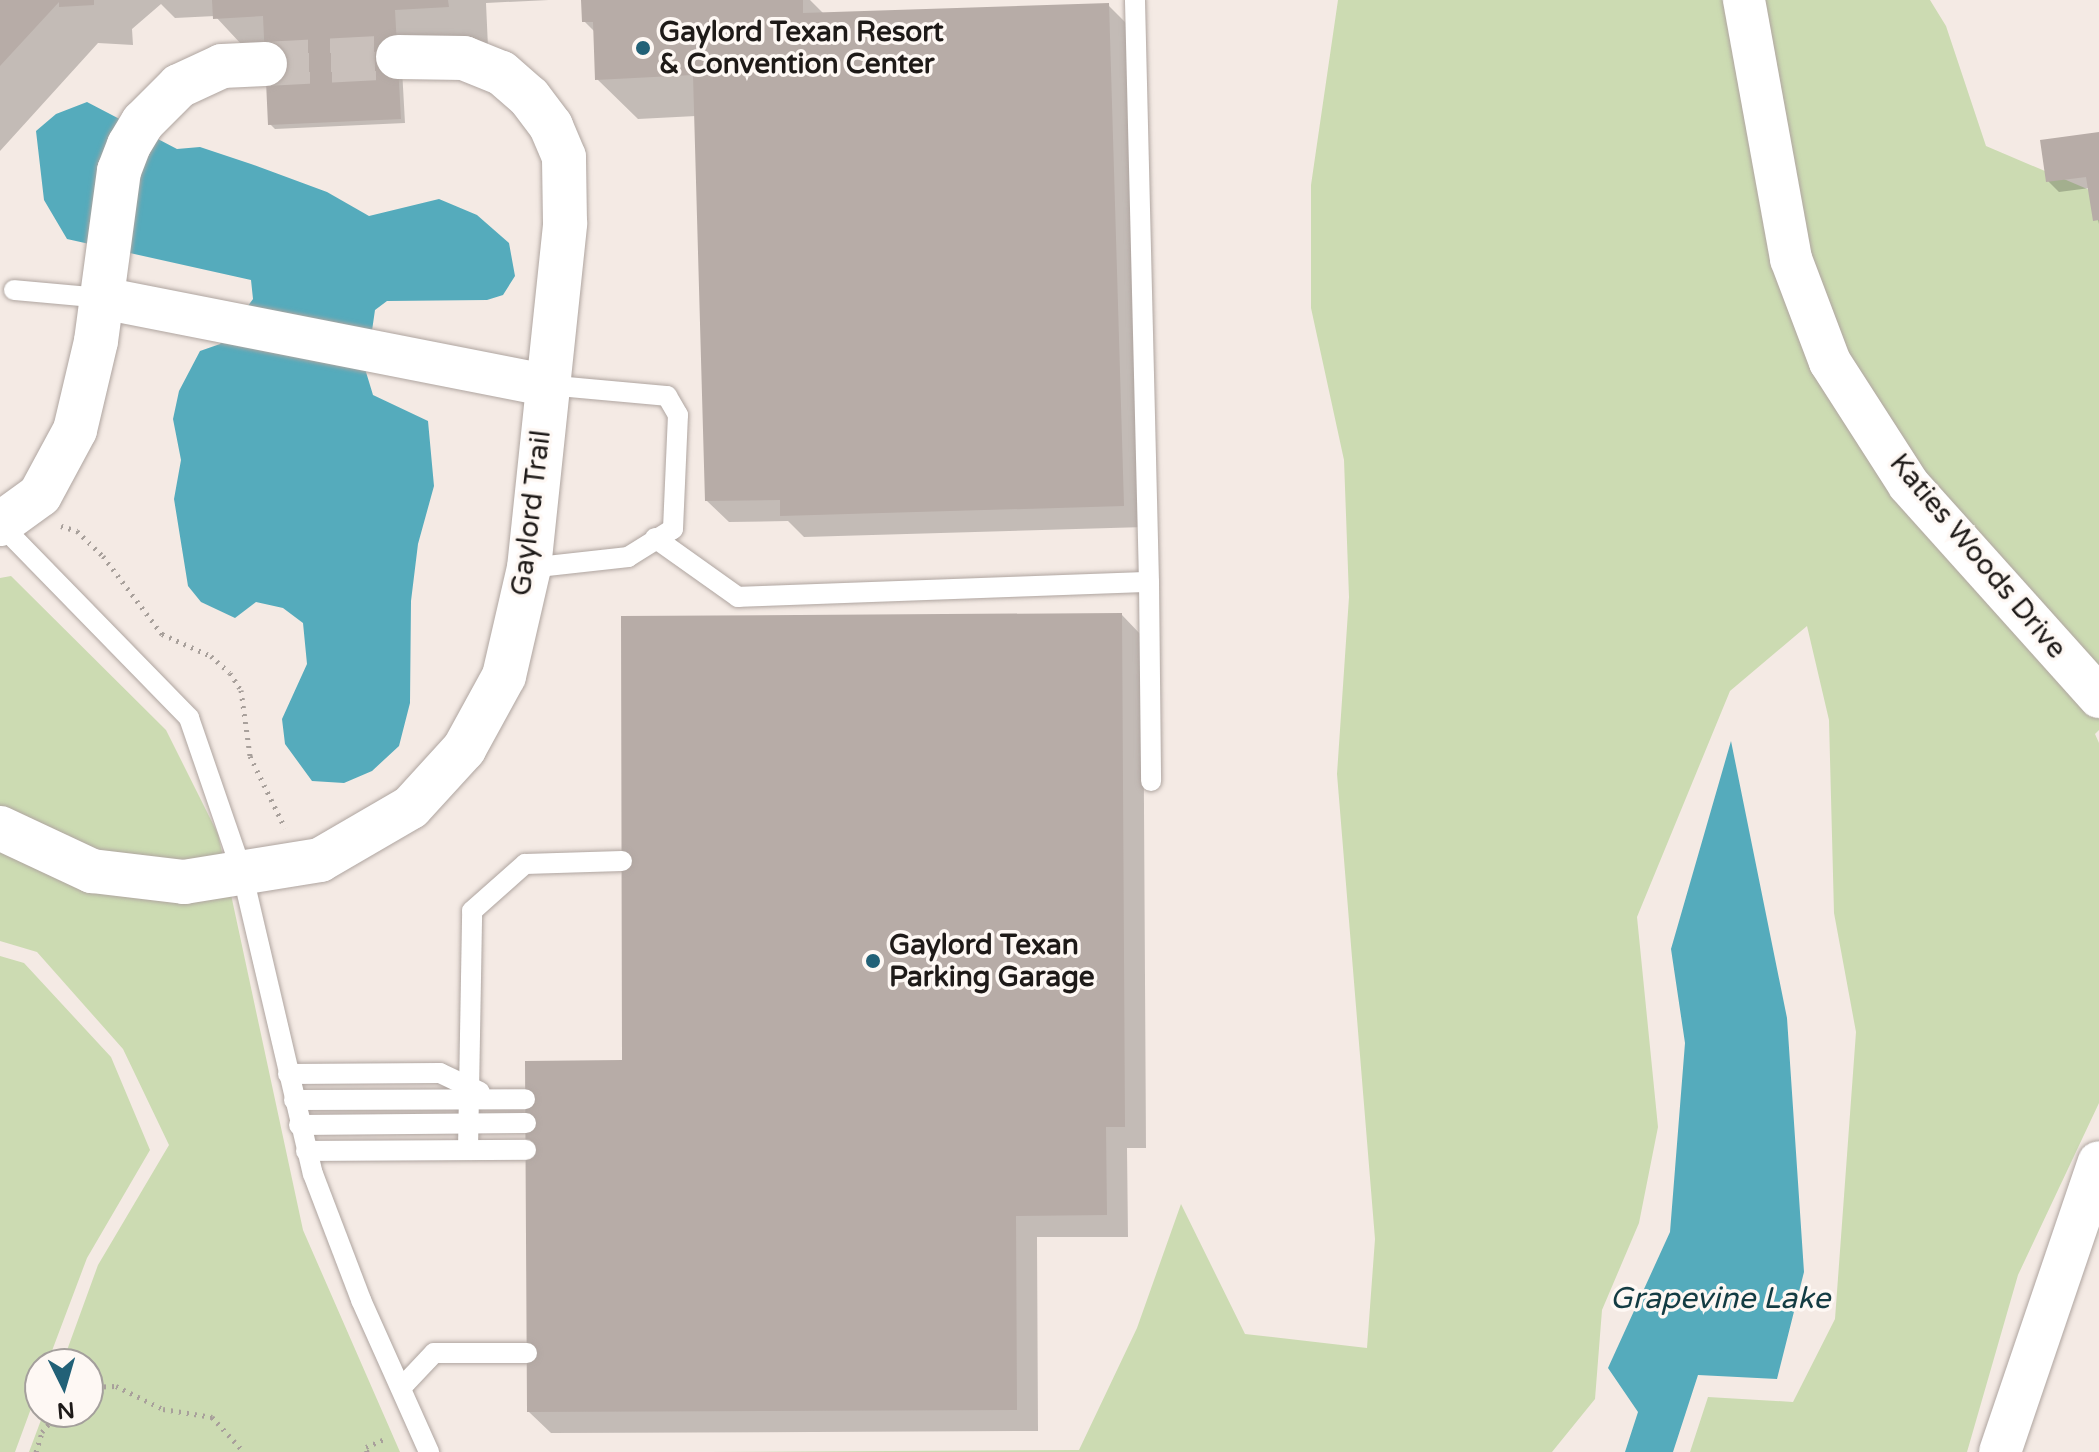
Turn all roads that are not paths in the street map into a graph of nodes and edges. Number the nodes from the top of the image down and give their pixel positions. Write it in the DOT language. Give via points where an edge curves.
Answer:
graph roads {
  1 [pos="1135,0"];
  2 [pos="1744,0"];
  3 [pos="398,57"];
  4 [pos="265,64"];
  5 [pos="14,290"];
  6 [pos="102,298"];
  7 [pos="546,385"];
  8 [pos="9,518"];
  9 [pos="655,538"];
  10 [pos="529,568"];
  11 [pos="1149,582"];
  12 [pos="2099,697"];
  13 [pos="1151,781"];
  14 [pos="0,828"];
  15 [pos="622,861"];
  16 [pos="242,872"];
  17 [pos="288,1074"];
  18 [pos="476,1094"];
  19 [pos="525,1099"];
  20 [pos="294,1100"];
  21 [pos="469,1123"];
  22 [pos="526,1123"];
  23 [pos="299,1125"];
  24 [pos="468,1150"];
  25 [pos="526,1150"];
  26 [pos="306,1151"];
  27 [pos="2099,1162"];
  28 [pos="527,1353"];
  29 [pos="401,1388"];
  30 [pos="429,1452"];
  31 [pos="2000,1452"];
  1 -- 11 [label="lane"];
  2 -- 12 [label="street, Katies Woods Drive" via="1791,259 1830,362 1909,485"];
  3 -- 7 [label="street, Gaylord Trail" via="443,55 483,64 529,97 560,143 566,170 565,223"];
  4 -- 6 [label="street" via="222,66 200,75 161,101 143,122 119,171"];
  5 -- 6 [label="lane"];
  6 -- 7 [label="street"];
  6 -- 8 [label="street" via="75,430 40,495"];
  7 -- 9 [label="lane" via="667,396 678,415 673,529"];
  7 -- 10 [label="street, Gaylord Trail"];
  8 -- 16 [label="lane" via="189,718"];
  9 -- 10 [label="lane" via="628,557"];
  9 -- 11 [label="lane" via="738,597"];
  10 -- 16 [label="street, Gaylord Trail" via="504,676 464,749 411,807 320,860"];
  11 -- 13 [label="lane"];
  14 -- 16 [label="street, Gaylord Trail" via="92,871 184,882"];
  15 -- 18 [label="lane" via="525,864 472,911"];
  16 -- 17 [label="lane"];
  17 -- 18 [label="lane" via="440,1073"];
  17 -- 20 [label="lane"];
  18 -- 19 [label="lane"];
  18 -- 20 [label="lane"];
  18 -- 21 [label="lane"];
  20 -- 23 [label="lane"];
  21 -- 22 [label="lane"];
  21 -- 23 [label="lane"];
  21 -- 24 [label="lane"];
  23 -- 26 [label="lane"];
  24 -- 25 [label="lane"];
  24 -- 26 [label="lane"];
  26 -- 29 [label="lane" via="361,1300"];
  27 -- 31 [label="street"];
  28 -- 29 [label="lane" via="434,1353"];
  29 -- 30 [label="lane"];
}
